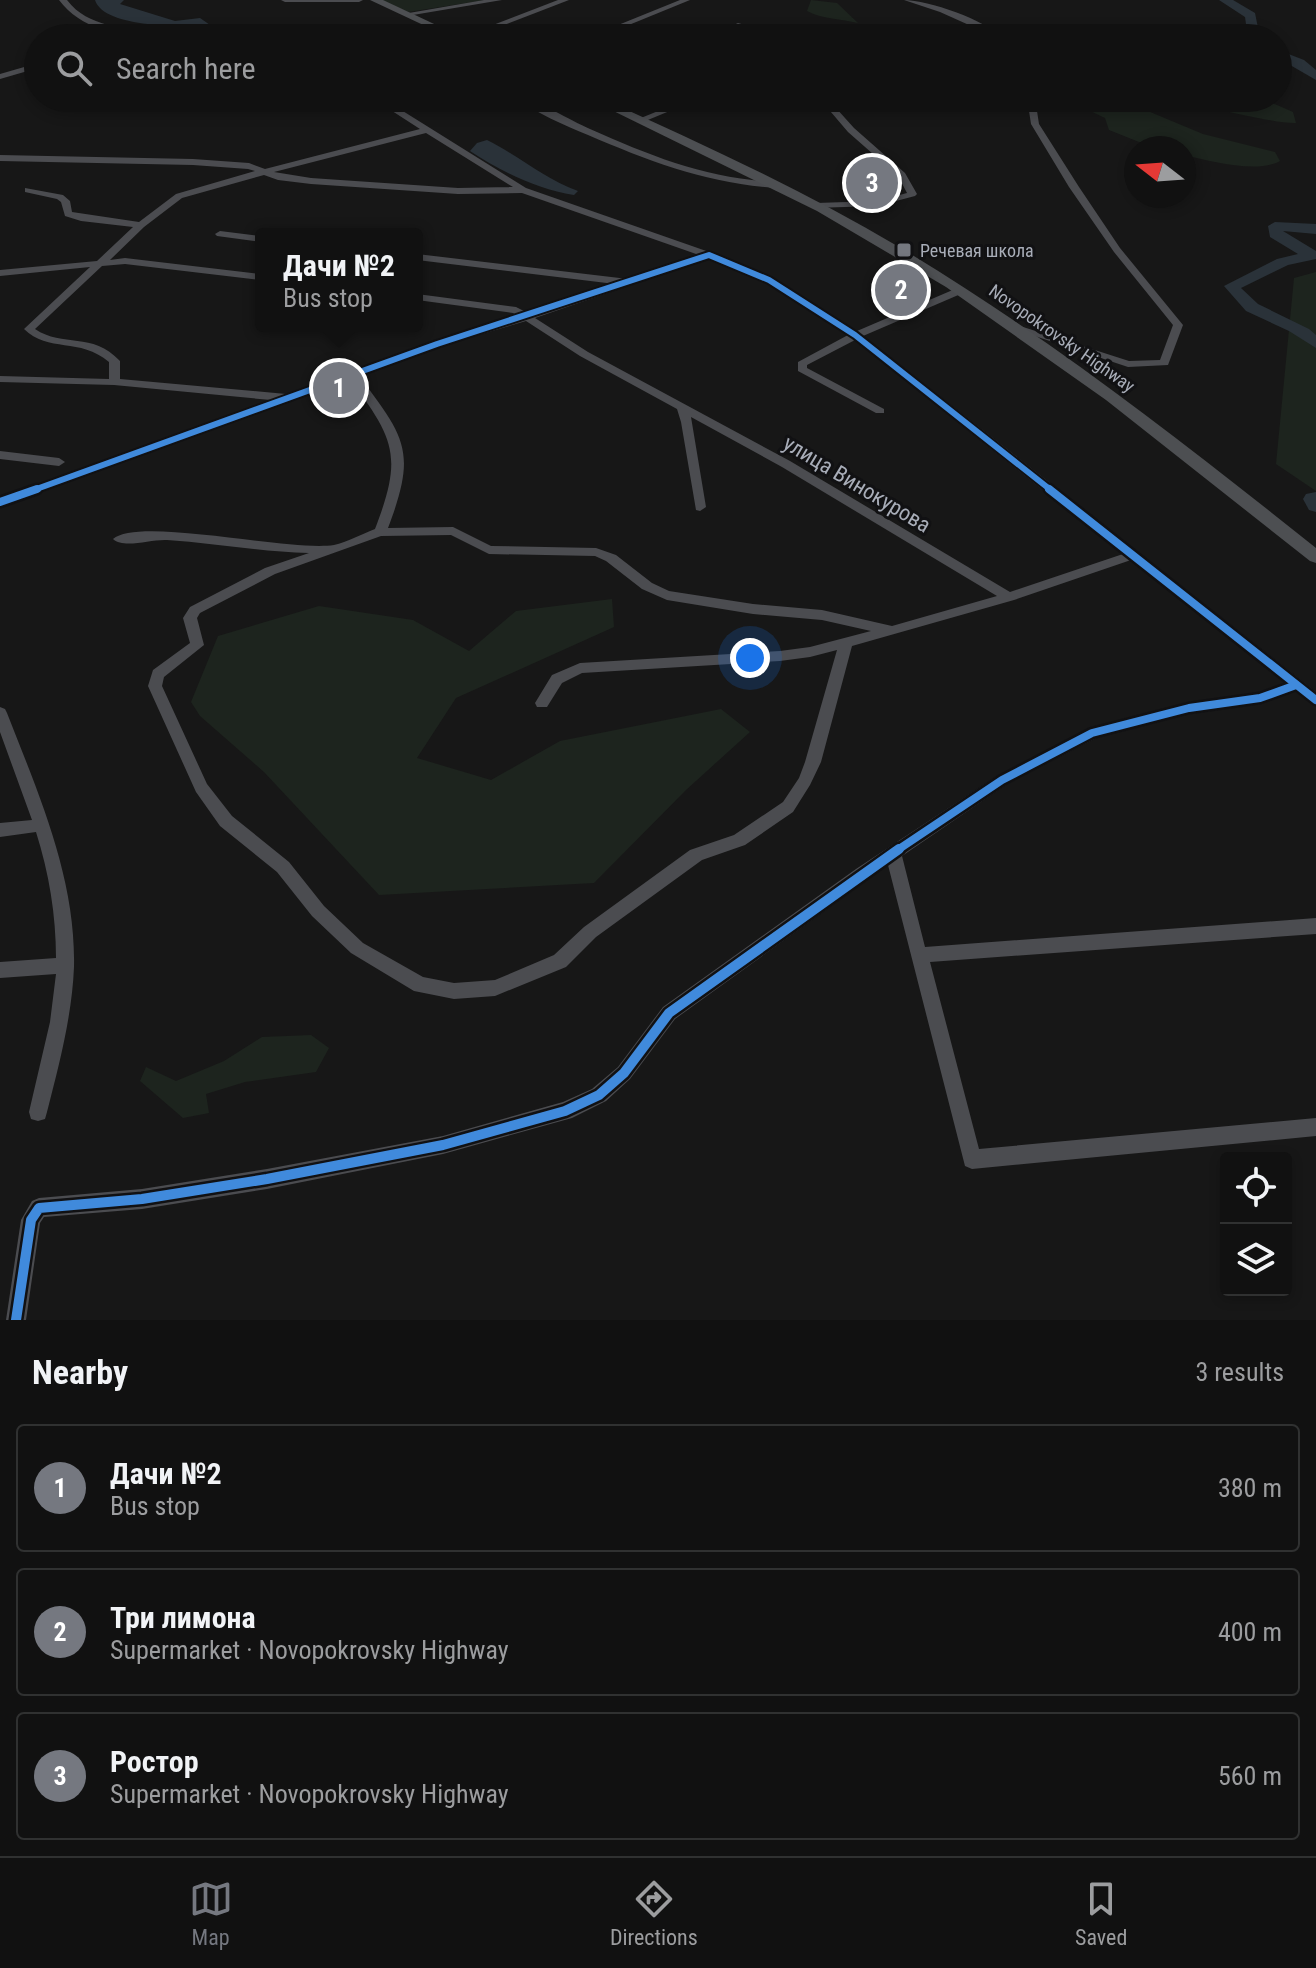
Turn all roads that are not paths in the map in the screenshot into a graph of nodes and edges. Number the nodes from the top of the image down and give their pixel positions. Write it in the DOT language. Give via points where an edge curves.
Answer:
graph roads {
  1 [pos="63,0"];
  2 [pos="285,0"];
  3 [pos="359,0"];
  4 [pos="375,0"];
  5 [pos="498,0"];
  6 [pos="565,0"];
  7 [pos="686,0"];
  8 [pos="908,0"];
  9 [pos="407,14"];
  10 [pos="95,24"];
  11 [pos="430,24"];
  12 [pos="499,24"];
  13 [pos="625,24"];
  14 [pos="974,24"];
  15 [pos="24,69"];
  16 [pos="0,77"];
  17 [pos="398,112"];
  18 [pos="549,112"];
  19 [pos="623,112"];
  20 [pos="661,112"];
  21 [pos="835,112"];
  22 [pos="1033,112"];
  23 [pos="640,120"];
  24 [pos="427,130"];
  25 [pos="0,158"];
  26 [pos="268,173"];
  27 [pos="778,185"];
  28 [pos="28,190"];
  29 [pos="523,190"];
  30 [pos="816,206"];
  31 [pos="141,225"];
  32 [pos="220,234"];
  33 [pos="255,238"];
  34 [pos="709,255"];
  35 [pos="423,258"];
  36 [pos="103,261"];
  37 [pos="0,273"];
  38 [pos="255,276"];
  39 [pos="630,282"];
  40 [pos="959,291"];
  41 [pos="423,298"];
  42 [pos="527,317"];
  43 [pos="1012,327"];
  44 [pos="855,335"];
  45 [pos="353,376"];
  46 [pos="0,379"];
  47 [pos="114,382"];
  48 [pos="293,398"];
  49 [pos="682,410"];
  50 [pos="880,411"];
  51 [pos="0,455"];
  52 [pos="59,462"];
  53 [pos="0,502"];
  54 [pos="700,507"];
  55 [pos="380,532"];
  56 [pos="119,539"];
  57 [pos="335,549"];
  58 [pos="1133,555"];
  59 [pos="1316,557"];
  60 [pos="1009,597"];
  61 [pos="892,631"];
  62 [pos="846,644"];
  63 [pos="1296,685"];
  64 [pos="1316,700"];
  65 [pos="542,703"];
  66 [pos="0,713"];
  67 [pos="42,825"];
  68 [pos="0,830"];
  69 [pos="893,854"];
  70 [pos="1316,926"];
  71 [pos="919,955"];
  72 [pos="66,965"];
  73 [pos="0,970"];
  74 [pos="38,1112"];
  75 [pos="1316,1127"];
  76 [pos="16,1320"];
  1 -- 10 [label="street" via="70,12"];
  2 -- 3 [label="street"];
  4 -- 9 [label="main road"];
  5 -- 9 [label="street"];
  6 -- 12 [label="street"];
  7 -- 13 [label="street"];
  8 -- 14 [label="street"];
  9 -- 11 [label="main road"];
  15 -- 16 [label="street"];
  17 -- 24 [label="street"];
  18 -- 27 [label="street" via="701,177"];
  19 -- 23 [label="main road, Novopokrovsky Highway"];
  20 -- 23 [label="street"];
  21 -- 30 [label="street" via="902,175 912,194 868,204"];
  22 -- 43 [label="street" via="1035,124 1074,187 1178,325 1164,363 1128,364"];
  23 -- 27 [label="main road, Novopokrovsky Highway"];
  24 -- 26 [label="street"];
  24 -- 29 [label="street"];
  25 -- 26 [label="street" via="193,162 249,166"];
  26 -- 29 [label="street" via="407,189"];
  26 -- 31 [label="street" via="179,196"];
  27 -- 30 [label="main road, Novopokrovsky Highway"];
  28 -- 31 [label="street" via="60,197 68,214"];
  29 -- 34 [label="street"];
  30 -- 40 [label="main road, Novopokrovsky Highway"];
  31 -- 36 [label="street"];
  32 -- 33 [label="street"];
  34 -- 39 [label="street"];
  34 -- 44 [label="street" via="769,280"];
  35 -- 39 [label="street"];
  36 -- 37 [label="street"];
  36 -- 38 [label="street"];
  36 -- 47 [label="street" via="29,329 52,340 99,349 115,361"];
  39 -- 42 [label="street"];
  40 -- 43 [label="main road, Novopokrovsky Highway"];
  40 -- 44 [label="street"];
  41 -- 42 [label="street, улица Винокурова" via="505,307"];
  42 -- 45 [label="street" via="460,335"];
  42 -- 49 [label="street, улица Винокурова"];
  43 -- 59 [label="main road, Novopokrovsky Highway" via="1172,441"];
  44 -- 50 [label="street" via="808,358 802,369"];
  44 -- 58 [label="street"];
  45 -- 48 [label="street"];
  45 -- 55 [label="street" via="395,435 400,462"];
  46 -- 47 [label="street"];
  47 -- 48 [label="street"];
  48 -- 53 [label="street"];
  49 -- 54 [label="street"];
  49 -- 60 [label="street, улица Винокурова" via="786,464"];
  51 -- 52 [label="street"];
  55 -- 57 [label="street"];
  55 -- 61 [label="street" via="453,531 489,550 596,552 667,595 822,615"];
  56 -- 57 [label="street" via="164,535 271,548"];
  57 -- 62 [label="street" via="270,571 195,610 190,618 197,645 158,674 155,686 201,788 226,821 283,867 357,948 420,985 454,991 495,988 560,961 590,932 696,855 739,840 788,807 813,762"];
  58 -- 60 [label="street"];
  58 -- 63 [label="street"];
  60 -- 61 [label="street"];
  61 -- 62 [label="street"];
  62 -- 65 [label="street" via="780,656 580,668 557,679"];
  63 -- 64 [label="street"];
  63 -- 69 [label="street" via="1260,698 1189,708 1092,733 1002,780"];
  66 -- 67 [label="street"];
  67 -- 68 [label="street"];
  67 -- 72 [label="street" via="59,895"];
  69 -- 71 [label="street"];
  69 -- 76 [label="street" via="669,1013 624,1073 599,1095 565,1111 443,1145 267,1179 142,1199 39,1208 31,1220"];
  70 -- 71 [label="street"];
  71 -- 75 [label="street" via="972,1159"];
  72 -- 73 [label="street"];
  72 -- 74 [label="street"];
}
